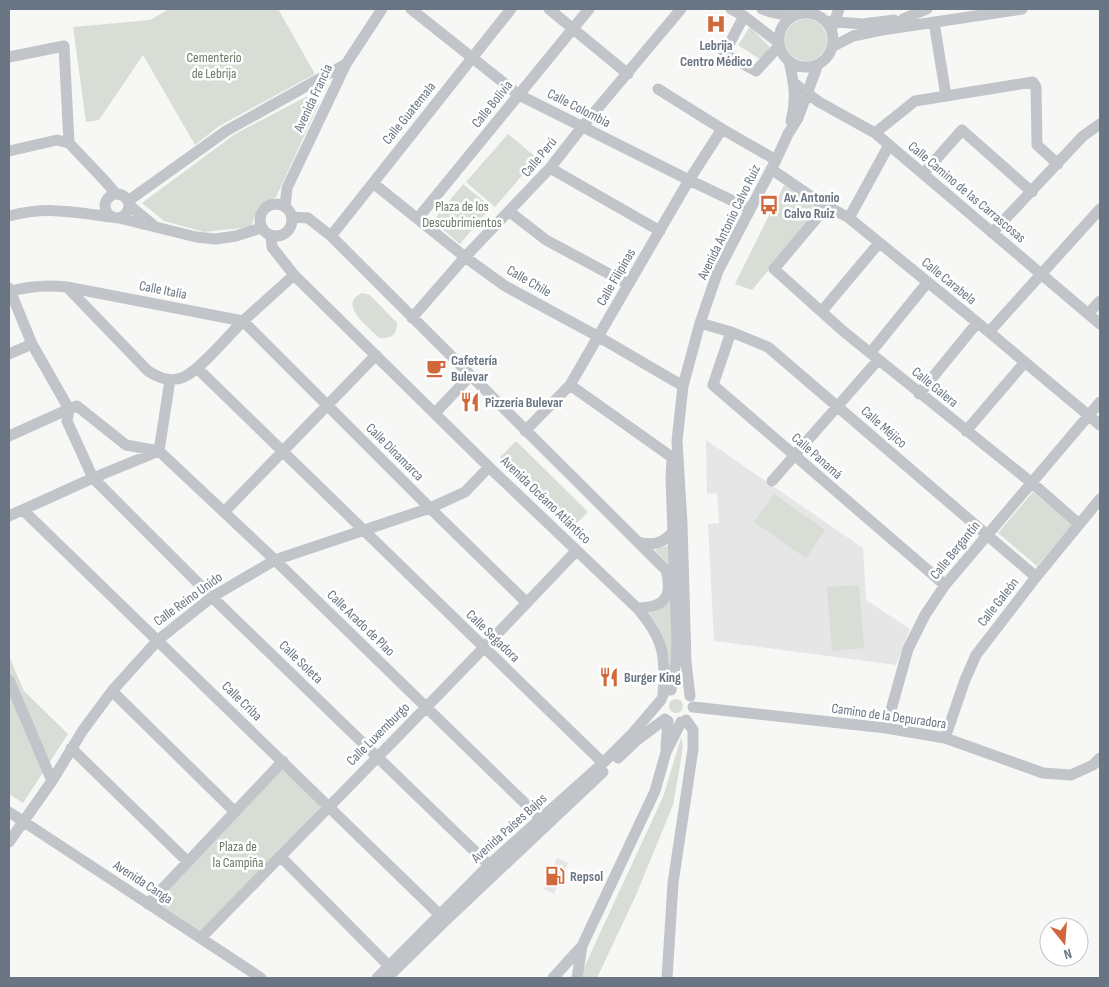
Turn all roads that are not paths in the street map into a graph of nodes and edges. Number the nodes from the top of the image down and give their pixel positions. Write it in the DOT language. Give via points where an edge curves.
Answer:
graph roads {
  1 [pos="382,9"];
  2 [pos="411,9"];
  3 [pos="511,9"];
  4 [pos="549,9"];
  5 [pos="590,9"];
  6 [pos="681,9"];
  7 [pos="731,9"];
  8 [pos="762,9"];
  9 [pos="839,9"];
  10 [pos="927,9"];
  11 [pos="975,9"];
  12 [pos="1022,9"];
  13 [pos="818,11"];
  14 [pos="744,16"];
  15 [pos="792,16"];
  16 [pos="903,19"];
  17 [pos="934,22"];
  18 [pos="830,24"];
  19 [pos="573,28"];
  20 [pos="779,45"];
  21 [pos="832,47"];
  22 [pos="9,57"];
  23 [pos="473,59"];
  24 [pos="789,61"];
  25 [pos="346,64"];
  26 [pos="818,64"];
  27 [pos="628,74"];
  28 [pos="795,84"];
  29 [pos="658,89"];
  30 [pos="808,94"];
  31 [pos="519,95"];
  32 [pos="946,96"];
  33 [pos="1100,124"];
  34 [pos="582,127"];
  35 [pos="722,130"];
  36 [pos="876,133"];
  37 [pos="788,134"];
  38 [pos="69,143"];
  39 [pos="889,145"];
  40 [pos="9,151"];
  41 [pos="1058,164"];
  42 [pos="774,165"];
  43 [pos="550,168"];
  44 [pos="923,174"];
  45 [pos="689,180"];
  46 [pos="372,183"];
  47 [pos="1032,192"];
  48 [pos="111,198"];
  49 [pos="129,203"];
  50 [pos="828,206"];
  51 [pos="284,207"];
  52 [pos="750,209"];
  53 [pos="1100,209"];
  54 [pos="83,212"];
  55 [pos="510,212"];
  56 [pos="9,216"];
  57 [pos="115,217"];
  58 [pos="292,217"];
  59 [pos="418,218"];
  60 [pos="848,218"];
  61 [pos="155,226"];
  62 [pos="261,228"];
  63 [pos="660,231"];
  64 [pos="992,233"];
  65 [pos="271,236"];
  66 [pos="331,236"];
  67 [pos="878,243"];
  68 [pos="465,257"];
  69 [pos="1041,274"];
  70 [pos="294,275"];
  71 [pos="928,283"];
  72 [pos="628,284"];
  73 [pos="67,287"];
  74 [pos="9,290"];
  75 [pos="1100,301"];
  76 [pos="822,311"];
  77 [pos="1088,314"];
  78 [pos="412,318"];
  79 [pos="244,321"];
  80 [pos="700,323"];
  81 [pos="977,323"];
  82 [pos="1100,324"];
  83 [pos="731,332"];
  84 [pos="989,332"];
  85 [pos="599,337"];
  86 [pos="32,344"];
  87 [pos="9,354"];
  88 [pos="376,356"];
  89 [pos="875,356"];
  90 [pos="1025,362"];
  91 [pos="197,368"];
  92 [pos="470,376"];
  93 [pos="170,380"];
  94 [pos="570,385"];
  95 [pos="683,386"];
  96 [pos="919,394"];
  97 [pos="1100,402"];
  98 [pos="328,405"];
  99 [pos="837,407"];
  100 [pos="69,409"];
  101 [pos="435,413"];
  102 [pos="1088,415"];
  103 [pos="1100,425"];
  104 [pos="525,431"];
  105 [pos="966,431"];
  106 [pos="9,436"];
  107 [pos="678,441"];
  108 [pos="159,451"];
  109 [pos="282,452"];
  110 [pos="794,457"];
  111 [pos="672,458"];
  112 [pos="489,466"];
  113 [pos="93,478"];
  114 [pos="772,481"];
  115 [pos="1032,483"];
  116 [pos="1100,500"];
  117 [pos="430,508"];
  118 [pos="23,510"];
  119 [pos="224,512"];
  120 [pos="9,516"];
  121 [pos="1079,524"];
  122 [pos="363,530"];
  123 [pos="674,531"];
  124 [pos="986,535"];
  125 [pos="638,542"];
  126 [pos="576,551"];
  127 [pos="275,560"];
  128 [pos="666,570"];
  129 [pos="1036,577"];
  130 [pos="676,582"];
  131 [pos="945,585"];
  132 [pos="684,594"];
  133 [pos="212,597"];
  134 [pos="527,603"];
  135 [pos="637,608"];
  136 [pos="158,640"];
  137 [pos="484,648"];
  138 [pos="9,680"];
  139 [pos="112,691"];
  140 [pos="665,695"];
  141 [pos="692,701"];
  142 [pos="426,708"];
  143 [pos="666,720"];
  144 [pos="684,721"];
  145 [pos="886,728"];
  146 [pos="945,738"];
  147 [pos="71,748"];
  148 [pos="666,752"];
  149 [pos="377,758"];
  150 [pos="1100,758"];
  151 [pos="283,761"];
  152 [pos="603,763"];
  153 [pos="52,781"];
  154 [pos="328,806"];
  155 [pos="9,812"];
  156 [pos="235,812"];
  157 [pos="541,819"];
  158 [pos="23,821"];
  159 [pos="9,842"];
  160 [pos="280,856"];
  161 [pos="188,862"];
  162 [pos="489,865"];
  163 [pos="148,904"];
  164 [pos="439,914"];
  165 [pos="201,938"];
  166 [pos="582,946"];
  167 [pos="388,966"];
  168 [pos="261,978"];
  169 [pos="376,978"];
  170 [pos="387,978"];
  171 [pos="553,978"];
  172 [pos="577,978"];
  173 [pos="667,978"];
  1 -- 25 [label="street, Avenida Francia"];
  2 -- 23 [label="street, Calle Colombia"];
  3 -- 23 [label="street, Calle Guatemala"];
  4 -- 19 [label="street"];
  5 -- 19 [label="street, Calle Bolivia"];
  6 -- 27 [label="street, Calle Perú"];
  7 -- 14 [label="street"];
  8 -- 15 [label="street"];
  9 -- 18 [label="street"];
  10 -- 16 [label="street"];
  11 -- 16 [label="street"];
  12 -- 17 [label="street"];
  13 -- 15 [label="street"];
  13 -- 18 [label="street"];
  14 -- 20 [label="street"];
  14 -- 20 [label="street" via="724,54 756,71"];
  15 -- 20 [label="street" via="781,28"];
  16 -- 18 [label="street"];
  17 -- 21 [label="street" via="853,36"];
  17 -- 32 [label="street"];
  18 -- 21 [label="street"];
  19 -- 27 [label="street"];
  19 -- 31 [label="street, Calle Bolivia"];
  20 -- 24 [label="street"];
  21 -- 26 [label="street"];
  22 -- 38 [label="street" via="64,46"];
  23 -- 31 [label="street, Calle Colombia"];
  23 -- 46 [label="street, Calle Guatemala"];
  24 -- 26 [label="street" via="803,67"];
  24 -- 28 [label="street, Avenida Antonio Calvo Ruiz"];
  25 -- 49 [label="street" via="226,131"];
  25 -- 51 [label="street, Avenida Francia" via="287,188"];
  26 -- 30 [label="street, Avenida Antonio Calvo Ruiz"];
  27 -- 34 [label="street, Calle Perú"];
  28 -- 30 [label="street"];
  28 -- 37 [label="street, Avenida Antonio Calvo Ruiz"];
  29 -- 35 [label="street, Calle Carabela"];
  30 -- 36 [label="street, Calle Camino de las Carrascosas"];
  30 -- 37 [label="street, Avenida Antonio Calvo Ruiz"];
  31 -- 34 [label="street, Calle Colombia"];
  31 -- 59 [label="street, Calle Bolivia"];
  32 -- 36 [label="street" via="915,101"];
  32 -- 41 [label="street" via="1033,82 1036,87 1037,145"];
  33 -- 41 [label="street" via="1083,136"];
  34 -- 43 [label="street, Calle Perú"];
  34 -- 45 [label="street, Calle Colombia"];
  35 -- 42 [label="street, Calle Carabela"];
  35 -- 45 [label="street, Calle Filipinas"];
  36 -- 39 [label="street, Calle Camino de las Carrascosas"];
  37 -- 42 [label="street, Avenida Antonio Calvo Ruiz"];
  38 -- 40 [label="street" via="57,140"];
  38 -- 48 [label="street" via="106,182"];
  39 -- 44 [label="street, Calle Camino de las Carrascosas"];
  39 -- 60 [label="street"];
  41 -- 47 [label="street"];
  42 -- 50 [label="street, Calle Carabela"];
  42 -- 52 [label="street, Avenida Antonio Calvo Ruiz"];
  43 -- 55 [label="street, Calle Perú"];
  43 -- 63 [label="street"];
  44 -- 47 [label="street" via="962,130"];
  44 -- 64 [label="street, Calle Camino de las Carrascosas"];
  45 -- 52 [label="street, Calle Colombia"];
  45 -- 63 [label="street, Calle Filipinas"];
  46 -- 59 [label="street, Calle Chile"];
  46 -- 66 [label="street, Calle Guatemala"];
  47 -- 64 [label="street"];
  48 -- 49 [label="street" via="123,196"];
  48 -- 54 [label="street"];
  48 -- 57 [label="street" via="106,211"];
  49 -- 57 [label="street" via="126,215"];
  49 -- 61 [label="street"];
  50 -- 60 [label="street, Calle Carabela"];
  50 -- 76 [label="street, Calle Galera" via="774,269"];
  51 -- 58 [label="street"];
  51 -- 62 [label="street" via="273,204 264,209 259,219"];
  52 -- 80 [label="street, Avenida Antonio Calvo Ruiz" via="718,271"];
  53 -- 69 [label="street"];
  54 -- 56 [label="street" via="62,210"];
  54 -- 57 [label="street"];
  55 -- 68 [label="street, Calle Perú"];
  55 -- 72 [label="street" via="546,240"];
  57 -- 61 [label="street"];
  58 -- 65 [label="street" via="288,232"];
  58 -- 66 [label="street" via="308,218"];
  59 -- 68 [label="street, Calle Chile"];
  60 -- 67 [label="street, Calle Carabela"];
  61 -- 62 [label="street" via="215,239"];
  62 -- 65 [label="street"];
  63 -- 72 [label="street, Calle Filipinas"];
  64 -- 69 [label="street, Calle Camino de las Carrascosas"];
  65 -- 70 [label="street, Avenida Océano Atlántico" via="272,247"];
  66 -- 78 [label="street"];
  67 -- 71 [label="street, Calle Carabela"];
  67 -- 76 [label="street"];
  68 -- 78 [label="street, Calle Perú"];
  68 -- 85 [label="street, Calle Chile" via="505,286"];
  69 -- 77 [label="street, Calle Camino de las Carrascosas"];
  69 -- 84 [label="street"];
  70 -- 79 [label="street"];
  70 -- 88 [label="street, Avenida Océano Atlántico"];
  71 -- 81 [label="street, Calle Carabela"];
  71 -- 89 [label="street"];
  72 -- 85 [label="street, Calle Filipinas"];
  73 -- 74 [label="street, Calle Italia"];
  73 -- 79 [label="street, Calle Italia"];
  73 -- 93 [label="street" via="148,371"];
  74 -- 86 [label="street"];
  75 -- 77 [label="street"];
  76 -- 89 [label="street, Calle Galera"];
  77 -- 82 [label="street, Calle Camino de las Carrascosas"];
  78 -- 92 [label="street"];
  79 -- 91 [label="street"];
  79 -- 98 [label="street, Calle Dinamarca"];
  80 -- 83 [label="street, Calle Méjico"];
  80 -- 95 [label="street, Avenida Antonio Calvo Ruiz"];
  81 -- 84 [label="street, Calle Carabela"];
  81 -- 96 [label="street"];
  83 -- 99 [label="street, Calle Méjico" via="768,347"];
  83 -- 110 [label="street, Calle Panamá" via="713,386"];
  84 -- 90 [label="street, Calle Carabela"];
  85 -- 94 [label="street, Calle Filipinas"];
  85 -- 95 [label="street, Calle Chile"];
  86 -- 87 [label="street"];
  86 -- 100 [label="street"];
  88 -- 98 [label="street"];
  88 -- 101 [label="street, Avenida Océano Atlántico"];
  89 -- 96 [label="street, Calle Galera"];
  89 -- 99 [label="street"];
  90 -- 102 [label="street, Calle Carabela"];
  90 -- 105 [label="street"];
  91 -- 93 [label="street" via="184,377"];
  91 -- 109 [label="street, Calle Segadora"];
  92 -- 101 [label="street"];
  92 -- 104 [label="street"];
  93 -- 108 [label="street"];
  94 -- 104 [label="street, Calle Filipinas"];
  94 -- 111 [label="street"];
  95 -- 107 [label="street, Avenida Antonio Calvo Ruiz"];
  96 -- 105 [label="street, Calle Galera"];
  97 -- 102 [label="street, Calle Bergantín"];
  98 -- 109 [label="street"];
  98 -- 117 [label="street, Calle Dinamarca"];
  99 -- 110 [label="street"];
  99 -- 124 [label="street, Calle Méjico"];
  100 -- 106 [label="street"];
  100 -- 108 [label="street" via="77,406 126,445"];
  100 -- 113 [label="street" via="67,421"];
  101 -- 112 [label="street, Avenida Océano Atlántico"];
  102 -- 103 [label="street, Calle Carabela"];
  102 -- 115 [label="street, Calle Bergantín"];
  104 -- 125 [label="street"];
  105 -- 115 [label="street, Calle Galera"];
  107 -- 111 [label="street, Avenida Antonio Calvo Ruiz"];
  107 -- 132 [label="street, Avenida Antonio Calvo Ruiz"];
  108 -- 113 [label="street"];
  108 -- 119 [label="street, Calle Arado de Plao"];
  109 -- 119 [label="street"];
  109 -- 122 [label="street, Calle Segadora"];
  110 -- 114 [label="street"];
  110 -- 131 [label="street, Calle Panamá"];
  111 -- 123 [label="street, Avenida Antonio Calvo Ruiz"];
  112 -- 117 [label="street, Calle Reino Unido" via="465,492"];
  112 -- 126 [label="street, Avenida Océano Atlántico"];
  113 -- 118 [label="street"];
  113 -- 133 [label="street, Calle Soleta"];
  115 -- 121 [label="street, Calle Galera"];
  115 -- 124 [label="street, Calle Bergantín"];
  116 -- 121 [label="street, Calle Galeón"];
  117 -- 122 [label="street, Calle Reino Unido"];
  117 -- 134 [label="street, Calle Dinamarca"];
  118 -- 120 [label="street"];
  118 -- 136 [label="street, Calle Criba"];
  119 -- 127 [label="street, Calle Arado de Plao"];
  121 -- 129 [label="street, Calle Galeón"];
  122 -- 127 [label="street, Calle Reino Unido"];
  122 -- 137 [label="street, Calle Segadora"];
  123 -- 125 [label="street" via="659,544"];
  123 -- 130 [label="street, Avenida Antonio Calvo Ruiz"];
  124 -- 129 [label="street, Calle Méjico"];
  124 -- 131 [label="street, Calle Bergantín"];
  125 -- 128 [label="street"];
  126 -- 134 [label="street, Calle Luxemburgo"];
  126 -- 135 [label="street, Avenida Océano Atlántico"];
  127 -- 133 [label="street, Calle Reino Unido"];
  127 -- 142 [label="street, Calle Arado de Plao"];
  128 -- 130 [label="street"];
  128 -- 135 [label="street" via="669,583 663,601 649,608"];
  129 -- 146 [label="street, Calle Galeón" via="976,655"];
  130 -- 132 [label="street"];
  130 -- 140 [label="street, Avenida Antonio Calvo Ruiz" via="676,661"];
  131 -- 145 [label="street, Calle Bergantín" via="908,649"];
  132 -- 141 [label="street, Avenida Antonio Calvo Ruiz" via="686,662"];
  133 -- 136 [label="street, Calle Reino Unido"];
  133 -- 149 [label="street, Calle Soleta"];
  134 -- 137 [label="street, Calle Luxemburgo"];
  135 -- 140 [label="street, Avenida Océano Atlántico" via="649,622 663,650"];
  136 -- 139 [label="street, Calle Reino Unido"];
  136 -- 151 [label="street, Calle Criba"];
  137 -- 142 [label="street, Calle Luxemburgo"];
  137 -- 152 [label="street, Calle Segadora"];
  138 -- 153 [label="street"];
  139 -- 147 [label="street, Calle Reino Unido"];
  139 -- 156 [label="street"];
  140 -- 141 [label="street" via="682,690"];
  140 -- 143 [label="street" via="660,710"];
  140 -- 152 [label="street, Avenida Países Bajos"];
  141 -- 144 [label="street" via="690,717"];
  141 -- 145 [label="street, Camino de la Depuradora"];
  142 -- 149 [label="street, Calle Luxemburgo"];
  142 -- 157 [label="street, Calle Arado de Plao"];
  143 -- 144 [label="street" via="674,723"];
  143 -- 148 [label="street"];
  143 -- 170 [label="street, Avenida Países Bajos" via="637,740"];
  144 -- 148 [label="street"];
  144 -- 173 [label="street" via="692,730 693,749 673,883"];
  145 -- 146 [label="street, Camino de la Depuradora"];
  146 -- 150 [label="street, Camino de la Depuradora" via="1042,773 1071,776"];
  147 -- 153 [label="street, Calle Reino Unido"];
  147 -- 161 [label="street"];
  148 -- 166 [label="street" via="655,791"];
  149 -- 154 [label="street, Calle Luxemburgo"];
  149 -- 162 [label="street, Calle Soleta"];
  151 -- 154 [label="street, Calle Criba"];
  151 -- 156 [label="street"];
  152 -- 157 [label="street, Avenida Países Bajos"];
  153 -- 158 [label="street, Calle Reino Unido"];
  154 -- 160 [label="street, Calle Luxemburgo"];
  154 -- 164 [label="street, Calle Criba"];
  155 -- 158 [label="street, Avenida Canga"];
  156 -- 161 [label="street"];
  157 -- 162 [label="street, Avenida Países Bajos"];
  158 -- 159 [label="street, Calle Reino Unido"];
  158 -- 163 [label="street, Avenida Canga"];
  160 -- 165 [label="street, Calle Luxemburgo"];
  160 -- 167 [label="street"];
  161 -- 163 [label="street"];
  162 -- 164 [label="street, Avenida Países Bajos"];
  163 -- 165 [label="street, Avenida Canga"];
  164 -- 167 [label="street, Avenida Países Bajos"];
  165 -- 168 [label="street, Avenida Canga"];
  166 -- 171 [label="street"];
  166 -- 172 [label="street"];
  167 -- 169 [label="street, Avenida Países Bajos"];
}
